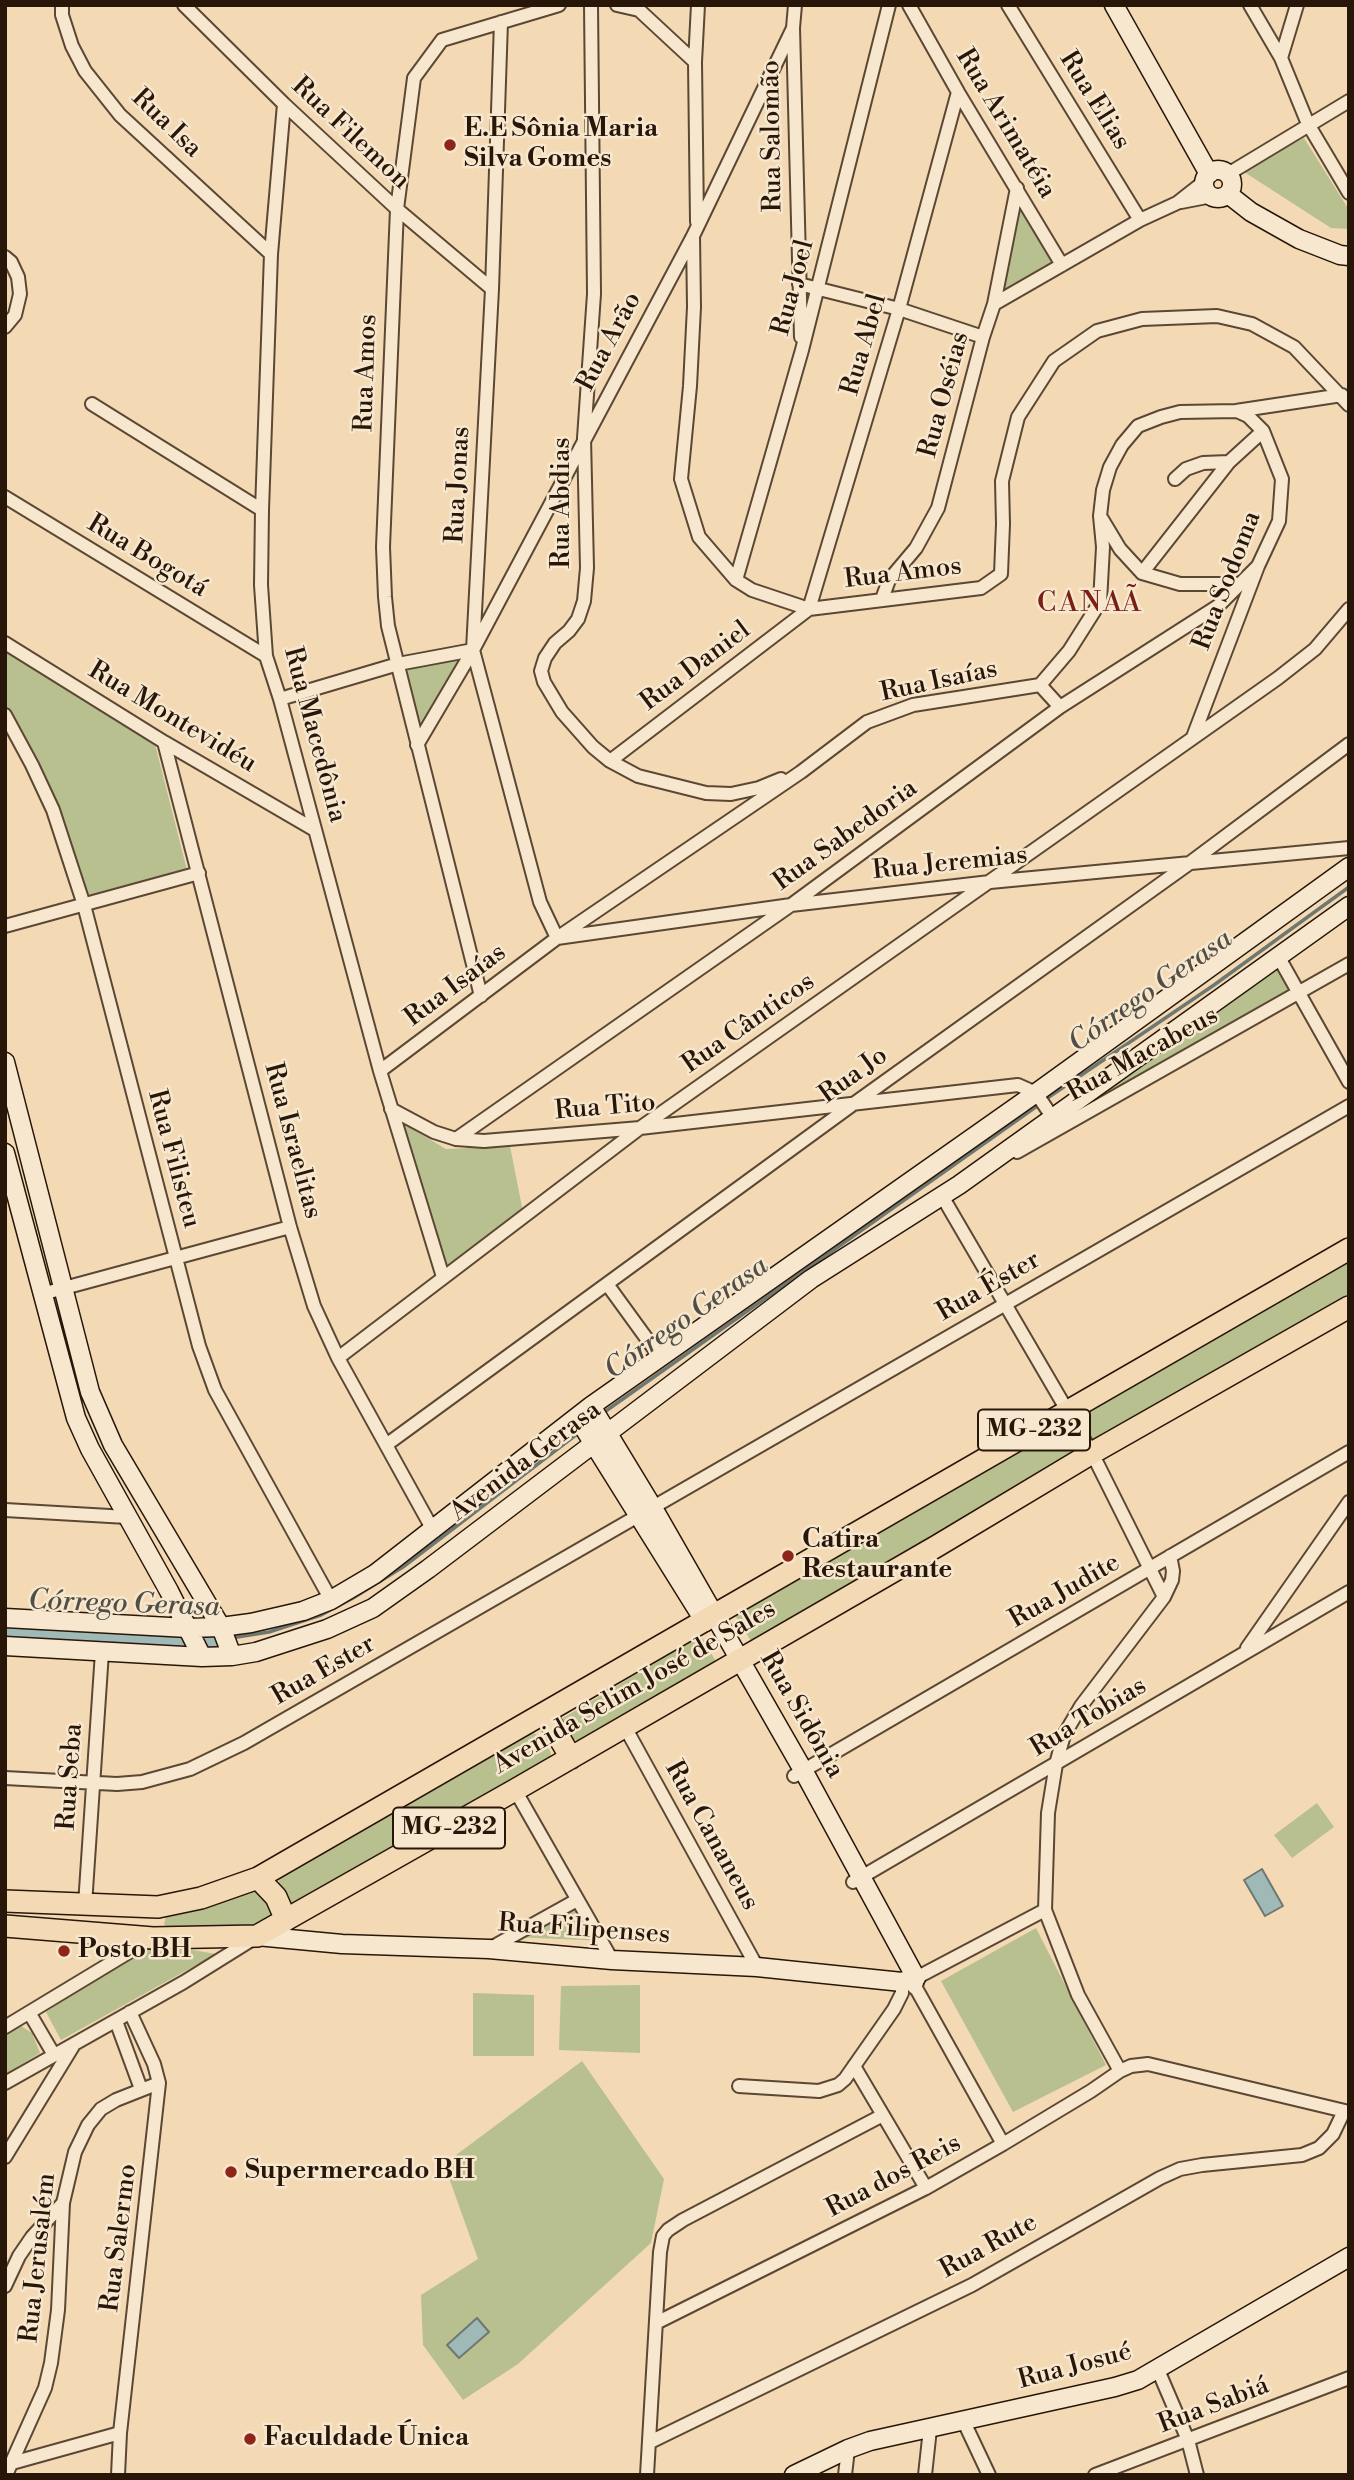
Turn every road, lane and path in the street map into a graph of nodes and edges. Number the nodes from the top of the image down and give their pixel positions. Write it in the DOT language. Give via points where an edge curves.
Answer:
graph roads {
  1 [pos="62,5"];
  2 [pos="184,5"];
  3 [pos="558,5"];
  4 [pos="591,5"];
  5 [pos="617,5"];
  6 [pos="698,5"];
  7 [pos="795,5"];
  8 [pos="889,5"];
  9 [pos="909,5"];
  10 [pos="1008,5"];
  11 [pos="1114,5"];
  12 [pos="1250,5"];
  13 [pos="1297,5"];
  14 [pos="501,22"];
  15 [pos="793,28"];
  16 [pos="1281,58"];
  17 [pos="695,62"];
  18 [pos="958,92"];
  19 [pos="1349,101"];
  20 [pos="284,104"];
  21 [pos="1308,124"];
  22 [pos="1228,174"];
  23 [pos="1213,186"];
  24 [pos="1017,188"];
  25 [pos="1349,193"];
  26 [pos="397,209"];
  27 [pos="1140,220"];
  28 [pos="695,230"];
  29 [pos="271,254"];
  30 [pos="1349,256"];
  31 [pos="5,257"];
  32 [pos="1062,265"];
  33 [pos="799,284"];
  34 [pos="819,287"];
  35 [pos="492,289"];
  36 [pos="994,303"];
  37 [pos="900,309"];
  38 [pos="5,327"];
  39 [pos="983,337"];
  40 [pos="802,350"];
  41 [pos="1345,400"];
  42 [pos="92,404"];
  43 [pos="1236,411"];
  44 [pos="1263,431"];
  45 [pos="584,438"];
  46 [pos="1229,462"];
  47 [pos="1175,479"];
  48 [pos="5,497"];
  49 [pos="262,510"];
  50 [pos="1100,516"];
  51 [pos="1258,566"];
  52 [pos="1142,573"];
  53 [pos="736,580"];
  54 [pos="1241,584"];
  55 [pos="882,599"];
  56 [pos="809,609"];
  57 [pos="1349,609"];
  58 [pos="5,643"];
  59 [pos="473,650"];
  60 [pos="266,656"];
  61 [pos="398,664"];
  62 [pos="1040,685"];
  63 [pos="280,699"];
  64 [pos="1060,707"];
  65 [pos="5,715"];
  66 [pos="1193,738"];
  67 [pos="164,742"];
  68 [pos="1349,744"];
  69 [pos="417,745"];
  70 [pos="610,761"];
  71 [pos="801,772"];
  72 [pos="315,830"];
  73 [pos="1349,848"];
  74 [pos="1187,865"];
  75 [pos="1349,867"];
  76 [pos="199,873"];
  77 [pos="990,882"];
  78 [pos="84,905"];
  79 [pos="791,905"];
  80 [pos="1349,906"];
  81 [pos="5,926"];
  82 [pos="557,938"];
  83 [pos="1278,956"];
  84 [pos="1349,964"];
  85 [pos="1299,993"];
  86 [pos="481,996"];
  87 [pos="5,1062"];
  88 [pos="380,1071"];
  89 [pos="1349,1082"];
  90 [pos="1037,1095"];
  91 [pos="852,1105"];
  92 [pos="1349,1106"];
  93 [pos="391,1109"];
  94 [pos="1051,1115"];
  95 [pos="640,1128"];
  96 [pos="456,1139"];
  97 [pos="5,1153"];
  98 [pos="959,1185"];
  99 [pos="942,1196"];
  100 [pos="290,1227"];
  101 [pos="1349,1249"];
  102 [pos="175,1259"];
  103 [pos="443,1277"];
  104 [pos="607,1284"];
  105 [pos="52,1291"];
  106 [pos="1006,1304"];
  107 [pos="1349,1307"];
  108 [pos="660,1357"];
  109 [pos="338,1358"];
  110 [pos="1067,1411"];
  111 [pos="593,1425"];
  112 [pos="386,1445"];
  113 [pos="1349,1452"];
  114 [pos="1091,1453"];
  115 [pos="1349,1502"];
  116 [pos="5,1510"];
  117 [pos="647,1512"];
  118 [pos="127,1517"];
  119 [pos="433,1530"];
  120 [pos="1170,1556"];
  121 [pos="1151,1568"];
  122 [pos="1349,1592"];
  123 [pos="1164,1597"];
  124 [pos="331,1600"];
  125 [pos="5,1618"];
  126 [pos="710,1618"];
  127 [pos="195,1639"];
  128 [pos="225,1639"];
  129 [pos="5,1646"];
  130 [pos="102,1652"];
  131 [pos="1244,1653"];
  132 [pos="734,1662"];
  133 [pos="545,1713"];
  134 [pos="625,1727"];
  135 [pos="571,1758"];
  136 [pos="1056,1764"];
  137 [pos="799,1773"];
  138 [pos="5,1778"];
  139 [pos="94,1783"];
  140 [pos="516,1790"];
  141 [pos="258,1878"];
  142 [pos="858,1880"];
  143 [pos="577,1900"];
  144 [pos="5,1901"];
  145 [pos="85,1905"];
  146 [pos="158,1908"];
  147 [pos="1045,1910"];
  148 [pos="286,1920"];
  149 [pos="5,1926"];
  150 [pos="257,1936"];
  151 [pos="153,1938"];
  152 [pos="489,1950"];
  153 [pos="612,1959"];
  154 [pos="757,1967"];
  155 [pos="911,1983"];
  156 [pos="130,2012"];
  157 [pos="30,2014"];
  158 [pos="116,2021"];
  159 [pos="5,2027"];
  160 [pos="75,2043"];
  161 [pos="54,2055"];
  162 [pos="854,2066"];
  163 [pos="1120,2071"];
  164 [pos="5,2083"];
  165 [pos="159,2083"];
  166 [pos="739,2085"];
  167 [pos="141,2089"];
  168 [pos="1346,2112"];
  169 [pos="883,2115"];
  170 [pos="1003,2144"];
  171 [pos="5,2157"];
  172 [pos="926,2188"];
  173 [pos="63,2203"];
  174 [pos="1349,2257"];
  175 [pos="5,2286"];
  176 [pos="656,2323"];
  177 [pos="1158,2370"];
  178 [pos="1349,2378"];
  179 [pos="964,2421"];
  180 [pos="930,2429"];
  181 [pos="120,2433"];
  182 [pos="1188,2440"];
  183 [pos="650,2442"];
  184 [pos="848,2449"];
  185 [pos="9,2469"];
  186 [pos="118,2475"];
  187 [pos="647,2475"];
  188 [pos="794,2475"];
  189 [pos="845,2475"];
  190 [pos="925,2475"];
  191 [pos="989,2475"];
  192 [pos="1095,2475"];
  193 [pos="1197,2475"];
  1 -- 29 [label="street, Rua Isa" via="72,46 85,71 120,115"];
  2 -- 20 [label="street, Rua Filemon"];
  3 -- 14 [label="street, Rua Amos"];
  4 -- 45 [label="street, Rua Abdias" via="594,294"];
  5 -- 17 [label="street" via="639,10"];
  6 -- 17 [label="street, Rua Amos"];
  7 -- 15 [label="street, Rua Salomão"];
  8 -- 34 [label="street, Rua Joel"];
  9 -- 18 [label="street, Rua Arimatéia"];
  10 -- 27 [label="street, Rua Elias"];
  11 -- 23 [label="main road"];
  12 -- 16 [label="street"];
  13 -- 16 [label="street"];
  14 -- 26 [label="street, Rua Amos" via="442,40 414,78"];
  14 -- 35 [label="street, Rua Jonas"];
  15 -- 28 [label="street, Rua Arão"];
  15 -- 33 [label="street, Rua Salomão"];
  16 -- 21 [label="street"];
  17 -- 28 [label="street, Rua Amos"];
  18 -- 24 [label="street, Rua Arimatéia"];
  18 -- 37 [label="street, Rua Abel"];
  19 -- 21 [label="street"];
  20 -- 26 [label="street, Rua Filemon"];
  20 -- 29 [label="street, Rua Macedônia"];
  21 -- 22 [label="street"];
  21 -- 25 [label="street"];
  22 -- 23 [label="main road" via="1219,170"];
  23 -- 27 [label="street"];
  23 -- 30 [label="main road" via="1299,240"];
  24 -- 32 [label="street, Rua Arimatéia"];
  24 -- 36 [label="street, Rua Oséias"];
  26 -- 35 [label="street, Rua Filemon"];
  26 -- 61 [label="street, Rua Amos" via="383,547 387,616"];
  27 -- 32 [label="street"];
  28 -- 45 [label="street, Rua Arão"];
  28 -- 53 [label="street, Rua Amos" via="690,386 681,479 699,537"];
  29 -- 49 [label="street, Rua Macedônia"];
  31 -- 38 [label="street" via="18,277 20,294 15,315"];
  32 -- 36 [label="street"];
  33 -- 34 [label="street"];
  33 -- 40 [label="street, Rua Salomão"];
  34 -- 37 [label="street"];
  34 -- 40 [label="street, Rua Joel"];
  35 -- 59 [label="street, Rua Jonas"];
  36 -- 39 [label="street, Rua Oséias"];
  37 -- 39 [label="street"];
  37 -- 56 [label="street, Rua Abel"];
  39 -- 55 [label="street, Rua Oséias" via="938,508 916,548 889,580"];
  40 -- 53 [label="street, Rua Joel"];
  41 -- 43 [label="street"];
  41 -- 55 [label="street, Rua Amos" via="1294,347 1252,324 1217,316 1142,319 1097,331 1054,361 1018,417 1002,481 1001,574 981,588"];
  42 -- 49 [label="street"];
  43 -- 44 [label="street"];
  43 -- 50 [label="street" via="1180,412 1138,426 1110,467"];
  44 -- 46 [label="street"];
  44 -- 51 [label="street, Rua Sodoma" via="1282,479 1279,521"];
  45 -- 59 [label="street, Rua Arão"];
  45 -- 70 [label="street, Rua Abdias" via="584,601 578,619 555,643 541,671 562,712"];
  46 -- 47 [label="street" via="1203,463"];
  46 -- 52 [label="street"];
  48 -- 60 [label="street, Rua Bogotá"];
  49 -- 60 [label="street, Rua Macedônia"];
  50 -- 52 [label="street"];
  50 -- 62 [label="street" via="1100,602 1069,651"];
  51 -- 54 [label="street, Rua Sabedoria"];
  51 -- 66 [label="street, Rua Sodoma"];
  52 -- 54 [label="street" via="1180,584"];
  53 -- 56 [label="street, Rua Amos"];
  54 -- 64 [label="street, Rua Sabedoria" via="1218,606"];
  55 -- 56 [label="street, Rua Amos"];
  56 -- 70 [label="street, Rua Daniel"];
  57 -- 66 [label="street" via="1315,649"];
  58 -- 67 [label="street, Rua Montevidéu"];
  59 -- 61 [label="street"];
  59 -- 69 [label="street, Rua Arão"];
  59 -- 82 [label="street, Rua Jonas" via="540,902"];
  60 -- 63 [label="street, Rua Macedônia"];
  61 -- 63 [label="street"];
  61 -- 69 [label="street, Rua Amos"];
  62 -- 64 [label="street"];
  62 -- 71 [label="street, Rua Isaías" via="913,705 867,722"];
  63 -- 72 [label="street, Rua Macedônia"];
  64 -- 79 [label="street, Rua Sabedoria"];
  65 -- 78 [label="street, Rua Filisteu" via="53,810"];
  66 -- 77 [label="street, Rua Cânticos"];
  67 -- 72 [label="street, Rua Montevidéu"];
  67 -- 76 [label="street, Rua Israelitas"];
  68 -- 74 [label="street, Rua Jo"];
  69 -- 86 [label="street, Rua Amos"];
  70 -- 71 [label="street, Rua Abdias" via="638,776 706,793 750,790"];
  71 -- 82 [label="street, Rua Isaías"];
  72 -- 88 [label="street, Rua Macedônia"];
  73 -- 74 [label="street, Rua Jeremias"];
  74 -- 77 [label="street, Rua Jeremias"];
  74 -- 91 [label="street, Rua Jo"];
  75 -- 90 [label="main road, Avenida Gerasa"];
  76 -- 78 [label="street"];
  76 -- 100 [label="street, Rua Israelitas"];
  77 -- 79 [label="street, Rua Jeremias"];
  77 -- 95 [label="street, Rua Cânticos"];
  78 -- 81 [label="street"];
  78 -- 102 [label="street, Rua Filisteu"];
  79 -- 82 [label="street, Rua Jeremias"];
  79 -- 96 [label="street, Rua Sabedoria"];
  80 -- 83 [label="main road, Avenida Gerasa"];
  82 -- 86 [label="street, Rua Isaías"];
  83 -- 85 [label="street"];
  83 -- 94 [label="main road, Avenida Gerasa"];
  84 -- 85 [label="street, Rua Macabeus"];
  85 -- 89 [label="street"];
  85 -- 98 [label="street, Rua Macabeus"];
  86 -- 88 [label="street, Rua Isaías"];
  87 -- 105 [label="main road"];
  88 -- 93 [label="street, Rua Macedônia"];
  90 -- 91 [label="street, Rua Tito" via="1018,1085"];
  90 -- 94 [label="street"];
  90 -- 108 [label="main road, Avenida Gerasa"];
  91 -- 95 [label="street, Rua Tito"];
  91 -- 104 [label="street, Rua Jo"];
  92 -- 106 [label="street, Rua Éster"];
  93 -- 96 [label="street, Rua Tito"];
  93 -- 103 [label="street, Rua Macedônia"];
  94 -- 98 [label="main road, Avenida Gerasa"];
  95 -- 96 [label="street, Rua Tito" via="484,1141"];
  95 -- 103 [label="street, Rua Cânticos"];
  97 -- 105 [label="main road"];
  98 -- 99 [label="main road, Avenida Gerasa"];
  99 -- 106 [label="street"];
  99 -- 111 [label="main road, Avenida Gerasa"];
  100 -- 102 [label="street"];
  100 -- 109 [label="street, Rua Israelitas" via="314,1306"];
  101 -- 110 [label="main road, Avenida Selim José de Sales / MG-232"];
  102 -- 105 [label="street"];
  102 -- 124 [label="street, Rua Filisteu" via="215,1390"];
  103 -- 109 [label="street, Rua Cânticos"];
  104 -- 108 [label="street"];
  104 -- 112 [label="street, Rua Jo"];
  105 -- 118 [label="main road" via="76,1418"];
  105 -- 128 [label="main road" via="113,1445"];
  106 -- 110 [label="street"];
  106 -- 117 [label="street, Rua Éster"];
  107 -- 114 [label="main road, Avenida Selim José de Sales / MG-232"];
  108 -- 111 [label="main road, Avenida Gerasa"];
  109 -- 112 [label="street, Rua Israelitas"];
  110 -- 114 [label="street"];
  110 -- 126 [label="main road, Avenida Selim José de Sales / MG-232"];
  111 -- 117 [label="main road, Rua Sidônia"];
  111 -- 119 [label="main road, Avenida Gerasa"];
  111 -- 128 [label="main road, Avenida Gerasa" via="417,1577 373,1608 256,1652"];
  112 -- 119 [label="street, Rua Israelitas"];
  113 -- 120 [label="street, Rua Judite"];
  114 -- 121 [label="street"];
  114 -- 132 [label="main road, Avenida Selim José de Sales / MG-232"];
  115 -- 131 [label="street"];
  116 -- 118 [label="street"];
  117 -- 126 [label="main road, Rua Sidônia"];
  117 -- 139 [label="street, Rua Ester" via="244,1743 190,1769 117,1784"];
  118 -- 127 [label="main road"];
  119 -- 124 [label="main road, Avenida Gerasa"];
  120 -- 121 [label="street, Rua Judite"];
  120 -- 123 [label="street" via="1172,1580"];
  121 -- 123 [label="street"];
  121 -- 137 [label="street, Rua Judite"];
  122 -- 131 [label="street, Rua Tobias"];
  123 -- 136 [label="street" via="1081,1706 1064,1735"];
  124 -- 128 [label="main road, Avenida Gerasa" via="251,1623"];
  125 -- 127 [label="main road, Avenida Gerasa"];
  126 -- 132 [label="main road, Rua Sidônia"];
  126 -- 133 [label="main road, Avenida Selim José de Sales / MG-232"];
  127 -- 128 [label="main road, Avenida Gerasa"];
  127 -- 128 [label="main road"];
  127 -- 130 [label="main road, Avenida Gerasa"];
  129 -- 130 [label="main road, Avenida Gerasa"];
  130 -- 139 [label="street, Rua Seba"];
  131 -- 136 [label="street, Rua Tobias"];
  132 -- 134 [label="main road, Avenida Selim José de Sales / MG-232"];
  132 -- 137 [label="main road, Rua Sidônia"];
  133 -- 135 [label="main road"];
  133 -- 141 [label="main road, Avenida Selim José de Sales / MG-232"];
  134 -- 135 [label="main road, Avenida Selim José de Sales / MG-232"];
  134 -- 154 [label="street, Rua Cananeus"];
  135 -- 140 [label="main road, Avenida Selim José de Sales / MG-232"];
  136 -- 142 [label="street, Rua Tobias"];
  136 -- 147 [label="street" via="1048,1813"];
  137 -- 142 [label="main road, Rua Sidônia"];
  138 -- 139 [label="street, Rua Ester"];
  139 -- 145 [label="street, Rua Seba"];
  140 -- 143 [label="street"];
  140 -- 148 [label="main road, Avenida Selim José de Sales / MG-232"];
  141 -- 146 [label="main road, Avenida Selim José de Sales / MG-232"];
  141 -- 148 [label="main road" via="276,1896"];
  142 -- 155 [label="main road, Rua Sidônia"];
  143 -- 152 [label="street"];
  143 -- 153 [label="street"];
  144 -- 145 [label="main road, MG-232"];
  145 -- 146 [label="main road, MG-232"];
  146 -- 151 [label="main road" via="153,1916"];
  147 -- 155 [label="street"];
  147 -- 163 [label="street" via="1078,1995"];
  148 -- 150 [label="main road, Avenida Selim José de Sales / MG-232"];
  149 -- 151 [label="main road, MG-232"];
  150 -- 151 [label="main road, Avenida Selim José de Sales / MG-232"];
  150 -- 152 [label="main road, Rua Filipenses"];
  150 -- 156 [label="street"];
  151 -- 157 [label="street"];
  152 -- 153 [label="main road, Rua Filipenses"];
  153 -- 154 [label="main road, Rua Filipenses"];
  154 -- 155 [label="main road, Rua Filipenses"];
  155 -- 162 [label="street"];
  155 -- 170 [label="street, Rua Sidônia"];
  156 -- 158 [label="street"];
  156 -- 165 [label="street, Rua Salermo"];
  157 -- 159 [label="street"];
  157 -- 161 [label="street"];
  158 -- 160 [label="street"];
  158 -- 167 [label="street"];
  160 -- 161 [label="street"];
  160 -- 171 [label="street"];
  161 -- 164 [label="street"];
  162 -- 166 [label="street" via="838,2085 819,2091"];
  162 -- 169 [label="street"];
  163 -- 168 [label="street, Rua dos Reis" via="1148,2064"];
  163 -- 170 [label="street, Rua dos Reis"];
  165 -- 167 [label="street, Rua Jerusalém"];
  165 -- 181 [label="street, Rua Salermo"];
  167 -- 173 [label="street, Rua Jerusalém" via="101,2109 88,2125 75,2152"];
  168 -- 183 [label="street, Rua Rute" via="1320,2148 1302,2155 1180,2169 972,2285"];
  169 -- 172 [label="street"];
  169 -- 176 [label="street" via="668,2230 660,2252"];
  170 -- 172 [label="street, Rua dos Reis"];
  172 -- 176 [label="street, Rua dos Reis"];
  173 -- 175 [label="street" via="32,2237"];
  173 -- 185 [label="street, Rua Jerusalém" via="51,2363 45,2388"];
  174 -- 177 [label="main road, Rua Josué"];
  176 -- 183 [label="street"];
  177 -- 179 [label="main road, Rua Josué" via="1115,2387"];
  177 -- 182 [label="street"];
  178 -- 182 [label="street, Rua Sabiá"];
  179 -- 180 [label="main road, Rua Josué"];
  179 -- 191 [label="street"];
  180 -- 184 [label="main road, Rua Josué"];
  180 -- 190 [label="street"];
  181 -- 185 [label="street"];
  181 -- 186 [label="street, Rua Salermo"];
  182 -- 192 [label="street, Rua Sabiá"];
  182 -- 193 [label="street"];
  183 -- 187 [label="street"];
  184 -- 188 [label="main road, Rua Josué"];
  184 -- 189 [label="street"];
}
